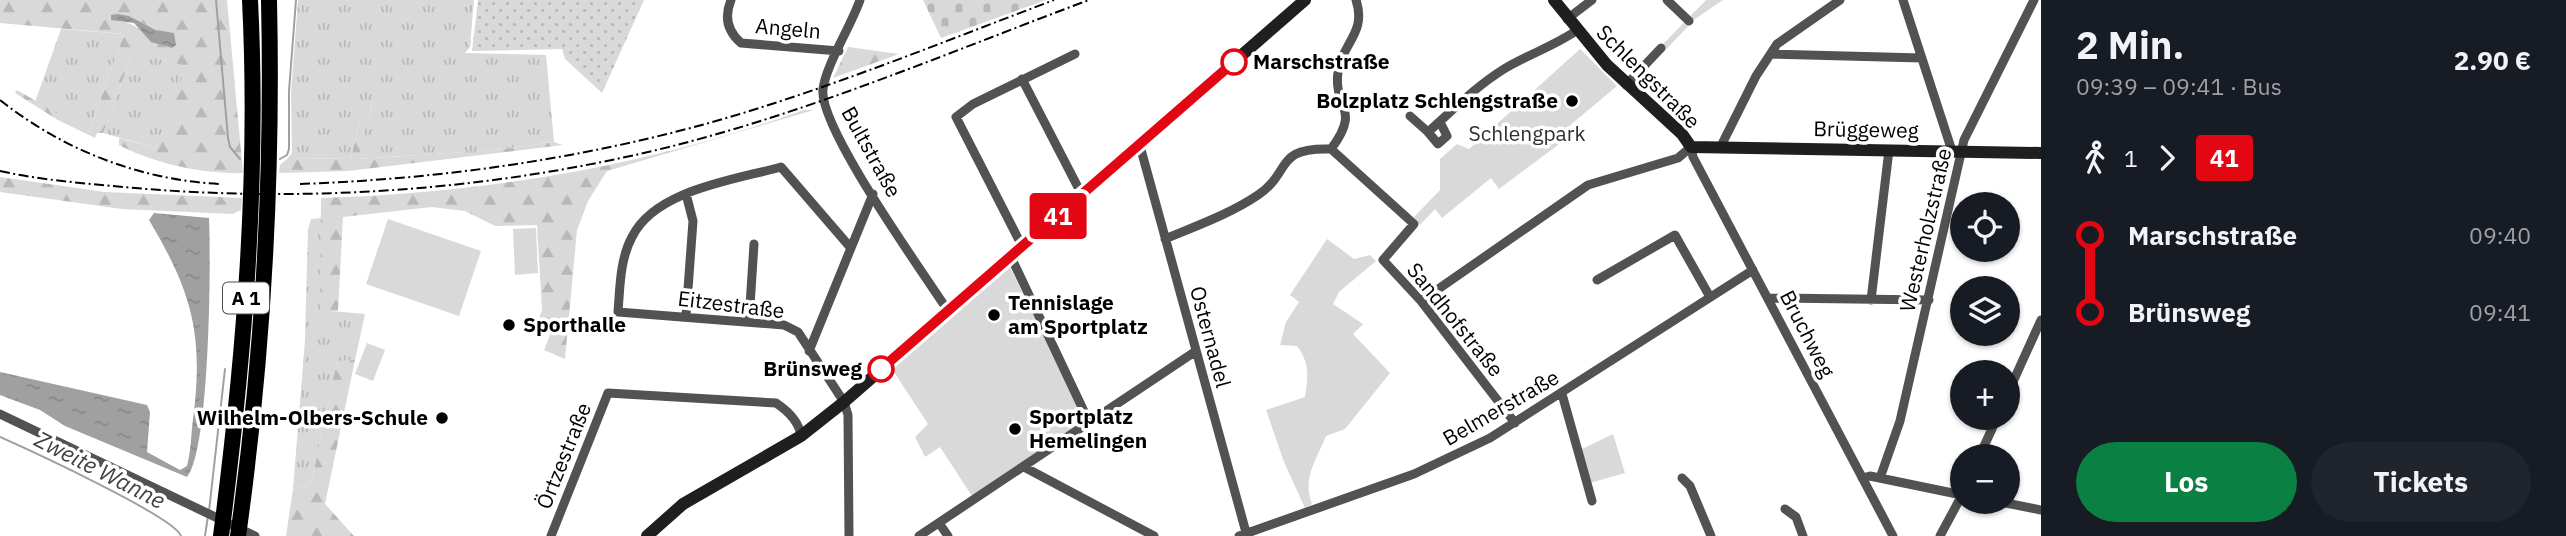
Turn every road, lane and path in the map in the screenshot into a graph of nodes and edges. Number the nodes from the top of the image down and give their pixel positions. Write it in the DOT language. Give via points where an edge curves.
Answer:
graph roads {
  1 [pos="245,0"];
  2 [pos="250,0"];
  3 [pos="269,0"];
  4 [pos="278,0"];
  5 [pos="731,0"];
  6 [pos="860,0"];
  7 [pos="1305,0"];
  8 [pos="1356,0"];
  9 [pos="1554,0"];
  10 [pos="1592,0"];
  11 [pos="1667,0"];
  12 [pos="1840,0"];
  13 [pos="1903,0"];
  14 [pos="2034,0"];
  15 [pos="1567,19"];
  16 [pos="1689,21"];
  17 [pos="251,22"];
  18 [pos="1576,32"];
  19 [pos="1661,48"];
  20 [pos="270,51"];
  21 [pos="839,51"];
  22 [pos="1075,54"];
  23 [pos="1771,54"];
  24 [pos="1922,58"];
  25 [pos="1022,79"];
  26 [pos="1626,85"];
  27 [pos="1410,116"];
  28 [pos="1440,122"];
  29 [pos="1428,132"];
  30 [pos="1140,146"];
  31 [pos="1721,146"];
  32 [pos="1691,147"];
  33 [pos="1331,149"];
  34 [pos="1889,150"];
  35 [pos="1957,151"];
  36 [pos="2041,153"];
  37 [pos="686,194"];
  38 [pos="873,194"];
  39 [pos="1082,195"];
  40 [pos="1165,239"];
  41 [pos="754,244"];
  42 [pos="850,247"];
  43 [pos="1023,248"];
  44 [pos="1012,257"];
  45 [pos="1753,270"];
  46 [pos="1597,279"];
  47 [pos="1710,298"];
  48 [pos="1769,298"];
  49 [pos="1871,300"];
  50 [pos="1929,300"];
  51 [pos="1420,301"];
  52 [pos="948,311"];
  53 [pos="686,316"];
  54 [pos="2041,320"];
  55 [pos="749,321"];
  56 [pos="810,351"];
  57 [pos="1196,351"];
  58 [pos="2020,366"];
  59 [pos="1562,394"];
  60 [pos="844,402"];
  61 [pos="0,414"];
  62 [pos="1089,422"];
  63 [pos="1515,423"];
  64 [pos="801,436"];
  65 [pos="1024,467"];
  66 [pos="1682,478"];
  67 [pos="1862,478"];
  68 [pos="1880,478"];
  69 [pos="1950,493"];
  70 [pos="1592,501"];
  71 [pos="2020,506"];
  72 [pos="1785,509"];
  73 [pos="2041,510"];
  74 [pos="1952,514"];
  75 [pos="939,523"];
  76 [pos="1244,535"];
  77 [pos="221,536"];
  78 [pos="238,536"];
  79 [pos="255,536"];
  80 [pos="551,536"];
  81 [pos="647,536"];
  82 [pos="849,536"];
  83 [pos="919,536"];
  84 [pos="948,536"];
  85 [pos="1154,536"];
  86 [pos="1711,536"];
  87 [pos="1803,536"];
  88 [pos="1893,536"];
  89 [pos="1940,536"];
  1 -- 17 [label="highway"];
  2 -- 17 [label="highway, A 1"];
  3 -- 20 [label="highway, A 1"];
  4 -- 20 [label="highway"];
  5 -- 21 [label="street, Angeln" via="729,28 741,43"];
  6 -- 21 [label="street, Bultstraße"];
  7 -- 30 [label="main road"];
  8 -- 33 [label="street" via="1359,27 1338,74 1347,123"];
  9 -- 15 [label="main road, Schlengstraße"];
  10 -- 15 [label="street"];
  11 -- 16 [label="street"];
  12 -- 23 [label="street" via="1792,31"];
  13 -- 24 [label="street"];
  14 -- 35 [label="street, Westerholzstraße"];
  15 -- 18 [label="main road, Schlengstraße"];
  17 -- 77 [label="highway, A 1" via="247,273"];
  18 -- 26 [label="main road, Schlengstraße"];
  18 -- 28 [label="street" via="1503,69"];
  19 -- 26 [label="street"];
  20 -- 78 [label="highway, A 1" via="265,275"];
  21 -- 38 [label="street, Bultstraße" via="823,99 830,120"];
  22 -- 25 [label="street"];
  23 -- 24 [label="street"];
  23 -- 31 [label="street" via="1744,96"];
  24 -- 35 [label="street"];
  25 -- 39 [label="street"];
  25 -- 43 [label="street" via="956,117"];
  26 -- 32 [label="main road, Schlengstraße"];
  27 -- 29 [label="street"];
  28 -- 29 [label="street"];
  28 -- 29 [label="street" via="1447,136 1438,144"];
  30 -- 39 [label="main road"];
  30 -- 40 [label="street, Osternadel"];
  31 -- 32 [label="main road, Brüggeweg"];
  31 -- 34 [label="main road, Brüggeweg"];
  32 -- 45 [label="street, Bruchweg"];
  32 -- 51 [label="street" via="1678,158 1588,185"];
  33 -- 40 [label="street" via="1297,153 1258,196"];
  33 -- 51 [label="street, Sandhofstraße" via="1414,224 1383,260"];
  34 -- 35 [label="main road, Brüggeweg"];
  34 -- 49 [label="street"];
  35 -- 36 [label="main road, Brüggeweg"];
  35 -- 50 [label="street, Westerholzstraße"];
  37 -- 42 [label="street" via="781,167"];
  37 -- 53 [label="street" via="693,221"];
  37 -- 53 [label="street, Eitzestraße" via="649,214 632,236 623,263 618,312"];
  38 -- 42 [label="street"];
  38 -- 52 [label="street, Bultstraße"];
  39 -- 43 [label="main road"];
  40 -- 57 [label="street, Osternadel"];
  41 -- 55 [label="street"];
  42 -- 56 [label="street"];
  43 -- 44 [label="main road"];
  44 -- 52 [label="main road"];
  44 -- 62 [label="street"];
  45 -- 47 [label="street, Belmerstraße"];
  45 -- 48 [label="street, Bruchweg"];
  46 -- 47 [label="street" via="1675,235"];
  47 -- 59 [label="street, Belmerstraße"];
  48 -- 49 [label="street"];
  48 -- 67 [label="street, Bruchweg"];
  49 -- 50 [label="street"];
  50 -- 68 [label="street, Westerholzstraße" via="1897,431"];
  51 -- 63 [label="street, Sandhofstraße"];
  52 -- 60 [label="main road"];
  53 -- 55 [label="street, Eitzestraße"];
  54 -- 58 [label="street"];
  55 -- 56 [label="street, Eitzestraße" via="798,332"];
  56 -- 60 [label="street, Eitzestraße"];
  57 -- 62 [label="street"];
  57 -- 76 [label="street, Osternadel"];
  59 -- 63 [label="street, Belmerstraße"];
  59 -- 70 [label="street"];
  60 -- 64 [label="main road"];
  60 -- 82 [label="street" via="848,415"];
  61 -- 79 [label="street"];
  62 -- 65 [label="street"];
  63 -- 76 [label="street, Belmerstraße" via="1413,474"];
  64 -- 80 [label="street, Örtzestraße" via="788,411 775,403 608,393"];
  64 -- 81 [label="main road" via="683,504"];
  65 -- 75 [label="street"];
  65 -- 85 [label="street"];
  66 -- 86 [label="street" via="1690,486"];
  67 -- 68 [label="street"];
  67 -- 88 [label="street, Bruchweg"];
  68 -- 69 [label="street"];
  71 -- 73 [label="street"];
  72 -- 87 [label="street" via="1796,517"];
  74 -- 89 [label="street"];
  75 -- 83 [label="street"];
  75 -- 84 [label="street"];
}
